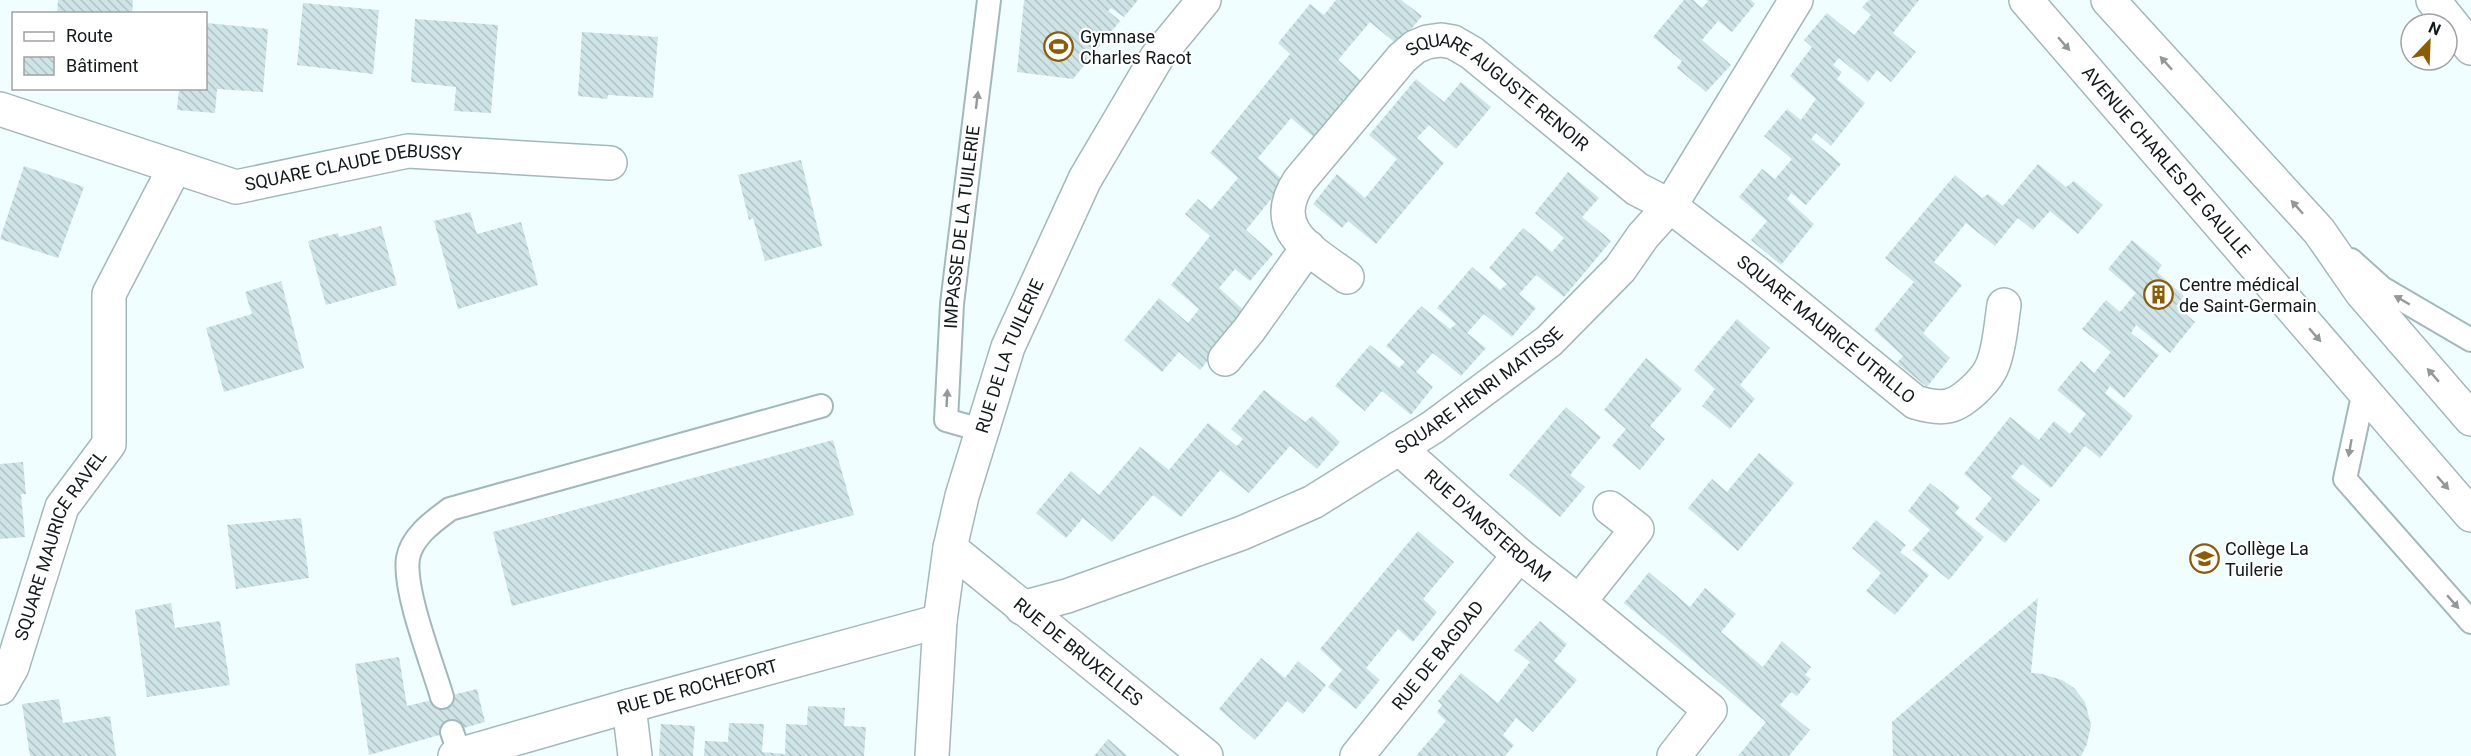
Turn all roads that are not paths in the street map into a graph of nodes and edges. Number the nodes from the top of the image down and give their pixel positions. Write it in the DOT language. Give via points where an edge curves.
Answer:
graph roads {
  1 [pos="989,0"];
  2 [pos="1204,0"];
  3 [pos="1796,0"];
  4 [pos="2026,0"];
  5 [pos="2108,0"];
  6 [pos="2115,0"];
  7 [pos="2433,0"];
  8 [pos="2135,28"];
  9 [pos="2471,48"];
  10 [pos="0,110"];
  11 [pos="610,163"];
  12 [pos="175,167"];
  13 [pos="1670,206"];
  14 [pos="2319,231"];
  15 [pos="1308,247"];
  16 [pos="1347,277"];
  17 [pos="2004,305"];
  18 [pos="2471,340"];
  19 [pos="1225,359"];
  20 [pos="2364,391"];
  21 [pos="821,406"];
  22 [pos="2471,419"];
  23 [pos="981,430"];
  24 [pos="1399,448"];
  25 [pos="1610,508"];
  26 [pos="2471,515"];
  27 [pos="950,548"];
  28 [pos="1519,555"];
  29 [pos="1579,602"];
  30 [pos="1022,608"];
  31 [pos="940,621"];
  32 [pos="2471,622"];
  33 [pos="0,688"];
  34 [pos="442,697"];
  35 [pos="629,706"];
  36 [pos="456,748"];
  37 [pos="635,756"];
  38 [pos="932,756"];
  39 [pos="1206,756"];
  40 [pos="1358,756"];
  41 [pos="1674,756"];
  23 -- 1 [label="lane, IMPASSE DE LA TUILERIE, one-way" via="946,420 952,304"];
  2 -- 23 [label="street, RUE DE LA TUILERIE" via="1157,57 1085,179 1008,347"];
  3 -- 13 [label="street, SQUARE HENRI MATISSE"];
  4 -- 20 [label="street, AVENUE CHARLES DE GAULLE, one-way"];
  5 -- 8 [label="street"];
  6 -- 8 [label="street"];
  7 -- 9 [label="street"];
  14 -- 8 [label="street, one-way"];
  10 -- 12 [label="street, SQUARE CLAUDE DEBUSSY"];
  11 -- 12 [label="street, SQUARE CLAUDE DEBUSSY" via="408,151 236,187"];
  12 -- 33 [label="street, SQUARE MAURICE RAVEL" via="109,294 109,444 62,507 12,667"];
  13 -- 15 [label="street, SQUARE AUGUSTE RENOIR" via="1637,189 1472,53 1441,40 1415,47 1402,58 1290,194 1288,221"];
  13 -- 17 [label="street, SQUARE MAURICE UTRILLO" via="1915,402 1945,407 1957,404 1984,380 1993,364"];
  13 -- 24 [label="street, SQUARE HENRI MATISSE" via="1620,269 1549,341"];
  18 -- 14 [label="lane, one-way" via="2382,288"];
  22 -- 14 [label="street, one-way" via="2362,293"];
  15 -- 16 [label="street, SQUARE AUGUSTE RENOIR"];
  15 -- 19 [label="street"];
  20 -- 26 [label="street, AVENUE CHARLES DE GAULLE, one-way"];
  20 -- 32 [label="lane, one-way" via="2345,479"];
  21 -- 34 [label="lane" via="450,509 424,529 408,556 409,587"];
  23 -- 27 [label="street, RUE DE LA TUILERIE"];
  24 -- 28 [label="street, RUE D'AMSTERDAM"];
  24 -- 30 [label="street, SQUARE HENRI MATISSE" via="1313,502 1242,533 1067,596"];
  25 -- 29 [label="street" via="1637,529"];
  27 -- 30 [label="street, RUE DE BRUXELLES"];
  27 -- 31 [label="street, RUE DE LA TUILERIE"];
  28 -- 29 [label="street, RUE D'AMSTERDAM"];
  28 -- 40 [label="street, RUE DE BAGDAD"];
  29 -- 41 [label="street, RUE D'AMSTERDAM" via="1710,710"];
  30 -- 39 [label="street, RUE DE BRUXELLES"];
  31 -- 35 [label="street, RUE DE ROCHEFORT"];
  31 -- 38 [label="street, RUE DE LA TUILERIE"];
  35 -- 36 [label="street, RUE DE ROCHEFORT"];
  35 -- 37 [label="street"];
}
